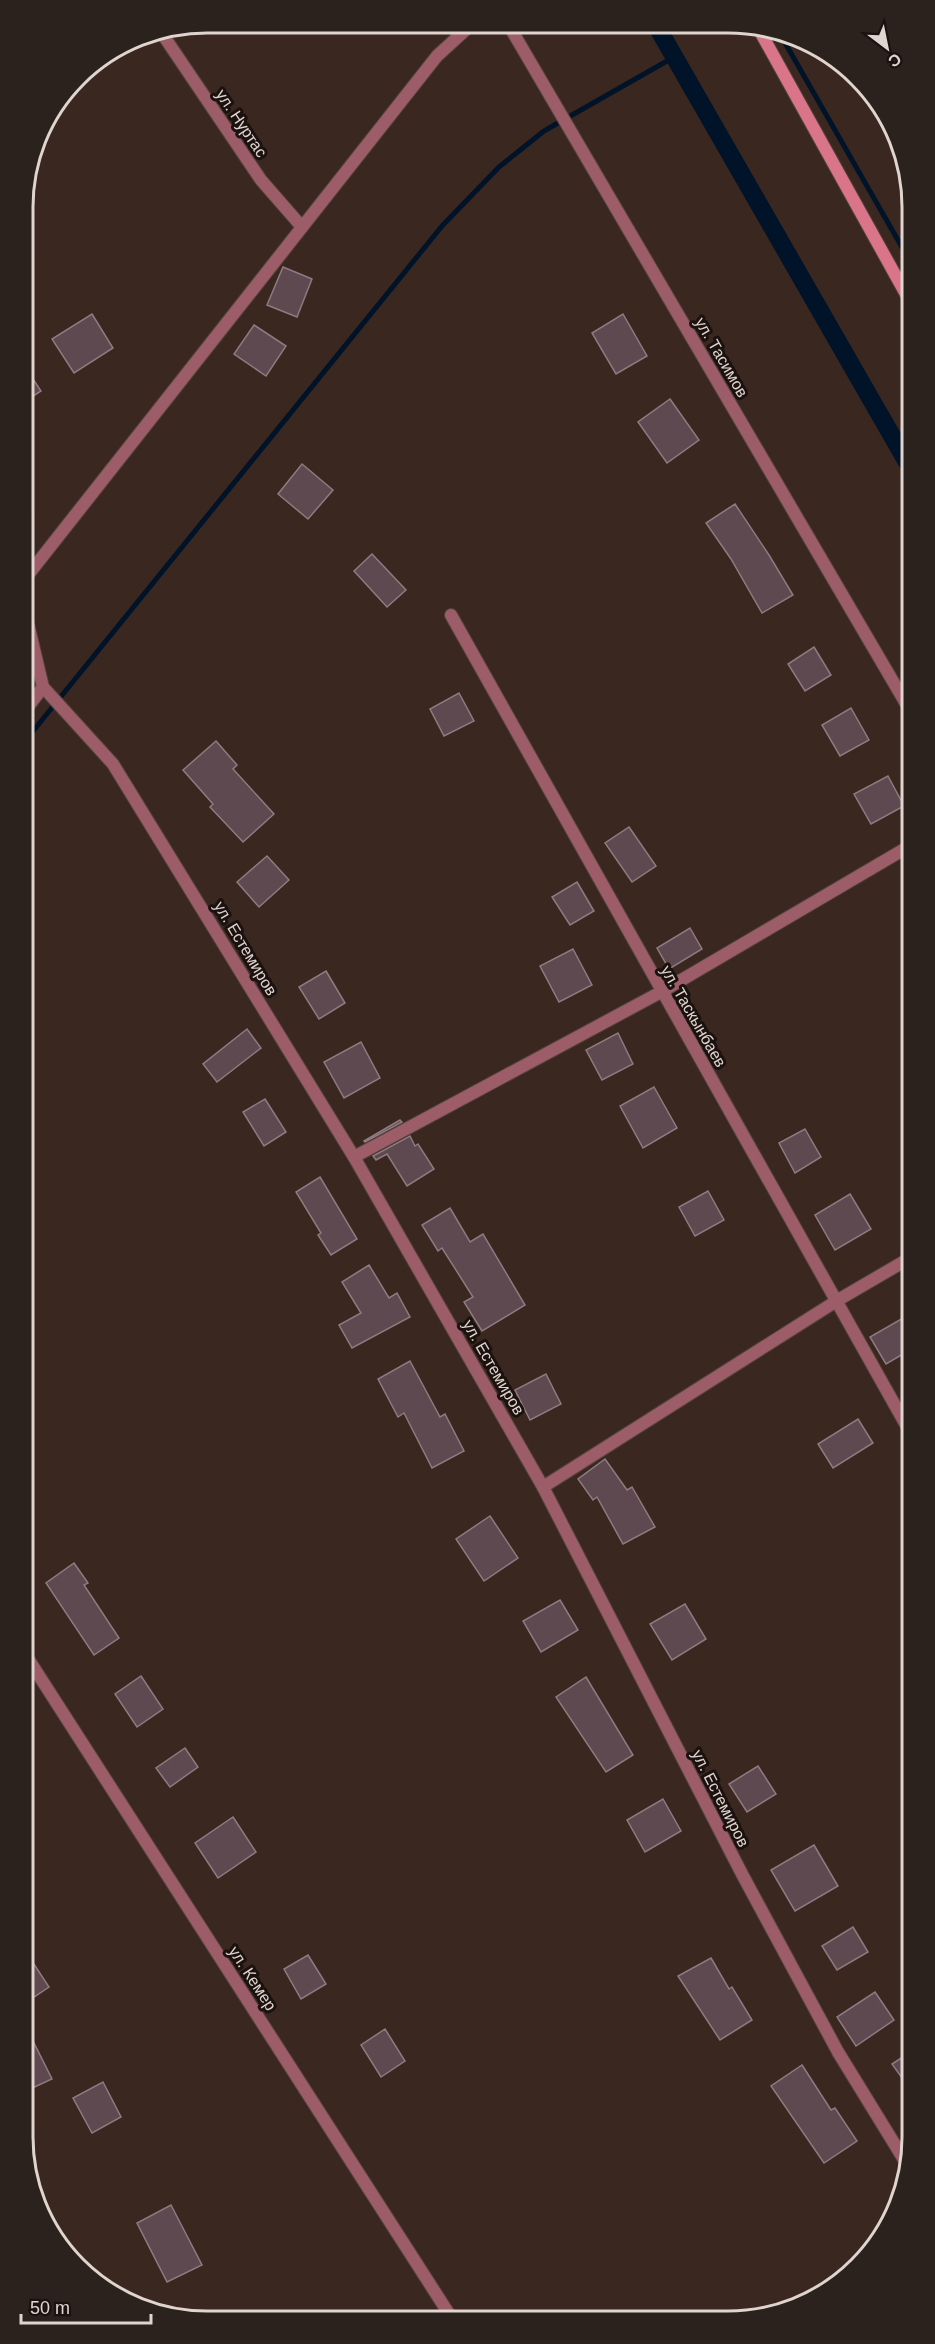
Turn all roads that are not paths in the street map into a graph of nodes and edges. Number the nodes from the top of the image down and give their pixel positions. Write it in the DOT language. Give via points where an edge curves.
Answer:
graph roads {
  1 [pos="462,33"];
  2 [pos="513,33"];
  3 [pos="763,36"];
  4 [pos="165,38"];
  5 [pos="302,227"];
  6 [pos="902,287"];
  7 [pos="33,569"];
  8 [pos="451,615"];
  9 [pos="33,644"];
  10 [pos="43,687"];
  11 [pos="902,697"];
  12 [pos="33,700"];
  13 [pos="902,851"];
  14 [pos="662,992"];
  15 [pos="354,1157"];
  16 [pos="902,1262"];
  17 [pos="838,1300"];
  18 [pos="902,1417"];
  19 [pos="543,1487"];
  20 [pos="33,1667"];
  21 [pos="901,2155"];
  22 [pos="447,2311"];
  1 -- 5 [label="street" via="437,56"];
  2 -- 11 [label="street, ул. Тасимов"];
  3 -- 6 [label="main road"];
  4 -- 5 [label="street, ул. Нуртас" via="261,180"];
  5 -- 7 [label="street"];
  8 -- 14 [label="street, ул. Таскынбаев"];
  9 -- 10 [label="street"];
  10 -- 12 [label="street"];
  10 -- 15 [label="street, ул. Естемиров" via="113,764"];
  13 -- 14 [label="street"];
  14 -- 15 [label="street"];
  14 -- 17 [label="street, ул. Таскынбаев"];
  15 -- 19 [label="street, ул. Естемиров"];
  16 -- 17 [label="street"];
  17 -- 18 [label="street, ул. Таскынбаев"];
  17 -- 19 [label="street"];
  19 -- 21 [label="street, ул. Естемиров" via="742,1875 838,2052"];
  20 -- 22 [label="street, ул. Кемер"];
}
